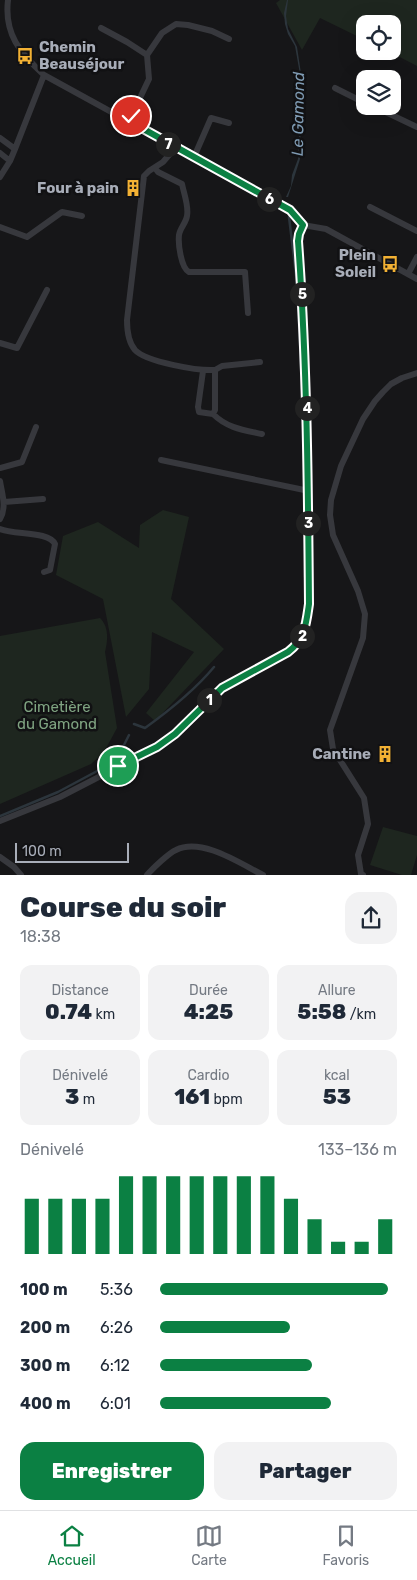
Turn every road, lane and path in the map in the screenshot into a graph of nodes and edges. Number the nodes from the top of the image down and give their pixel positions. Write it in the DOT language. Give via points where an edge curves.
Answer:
graph roads {
  1 [pos="8,0"];
  2 [pos="102,28"];
  3 [pos="230,39"];
  4 [pos="148,55"];
  5 [pos="44,75"];
  6 [pos="335,88"];
  7 [pos="356,98"];
  8 [pos="391,115"];
  9 [pos="129,121"];
  10 [pos="229,123"];
  11 [pos="417,127"];
  12 [pos="0,138"];
  13 [pos="176,148"];
  14 [pos="15,149"];
  15 [pos="0,153"];
  16 [pos="194,158"];
  17 [pos="10,161"];
  18 [pos="155,168"];
  19 [pos="0,177"];
  20 [pos="370,207"];
  21 [pos="82,216"];
  22 [pos="303,225"];
  23 [pos="0,227"];
  24 [pos="417,231"];
  25 [pos="417,257"];
  26 [pos="408,274"];
  27 [pos="417,280"];
  28 [pos="47,290"];
  29 [pos="248,313"];
  30 [pos="0,343"];
  31 [pos="260,362"];
  32 [pos="215,370"];
  33 [pos="204,371"];
  34 [pos="417,373"];
  35 [pos="213,414"];
  36 [pos="36,427"];
  37 [pos="262,434"];
  38 [pos="161,460"];
  39 [pos="0,468"];
  40 [pos="0,481"];
  41 [pos="309,491"];
  42 [pos="43,499"];
  43 [pos="4,502"];
  44 [pos="0,519"];
  45 [pos="0,529"];
  46 [pos="44,572"];
  47 [pos="0,821"];
  48 [pos="0,857"];
  49 [pos="21,875"];
  50 [pos="147,875"];
  51 [pos="263,875"];
  52 [pos="363,875"];
  1 -- 5 [label="street" via="10,33 24,56"];
  2 -- 4 [label="street"];
  3 -- 4 [label="street" via="212,31 176,24 162,33"];
  4 -- 9 [label="street" via="149,79"];
  5 -- 9 [label="street"];
  5 -- 14 [label="street"];
  6 -- 7 [label="street"];
  8 -- 11 [label="street"];
  9 -- 13 [label="street"];
  10 -- 16 [label="street" via="211,118"];
  12 -- 14 [label="street"];
  13 -- 16 [label="street"];
  13 -- 18 [label="street"];
  14 -- 17 [label="street"];
  15 -- 17 [label="street"];
  16 -- 22 [label="street" via="290,210"];
  17 -- 19 [label="street"];
  18 -- 29 [label="street" via="182,184 188,217 180,234 185,270 245,272"];
  18 -- 33 [label="street" via="144,176 128,332 134,349 146,358"];
  20 -- 24 [label="street"];
  21 -- 23 [label="street" via="62,212 27,237"];
  22 -- 26 [label="street" via="326,229"];
  22 -- 41 [label="street" via="298,241"];
  25 -- 26 [label="street"];
  26 -- 27 [label="street"];
  28 -- 30 [label="street" via="17,348"];
  31 -- 32 [label="street" via="222,366"];
  32 -- 33 [label="street"];
  32 -- 35 [label="street" via="216,410"];
  33 -- 35 [label="street" via="198,408 199,412"];
  34 -- 52 [label="street" via="391,384 375,401 341,466 331,500 333,535 365,614 363,638 330,730 333,750 364,798 368,824 358,855"];
  35 -- 37 [label="street" via="235,428"];
  36 -- 39 [label="street" via="22,462"];
  38 -- 41 [label="street"];
  40 -- 43 [label="street"];
  41 -- 47 [label="street" via="309,604 305,630 296,646 222,688 157,747 60,797"];
  42 -- 43 [label="street"];
  43 -- 44 [label="street"];
  45 -- 46 [label="street" via="54,541 50,570"];
  48 -- 49 [label="street"];
  50 -- 51 [label="street" via="177,849 197,846 217,852"];
}
